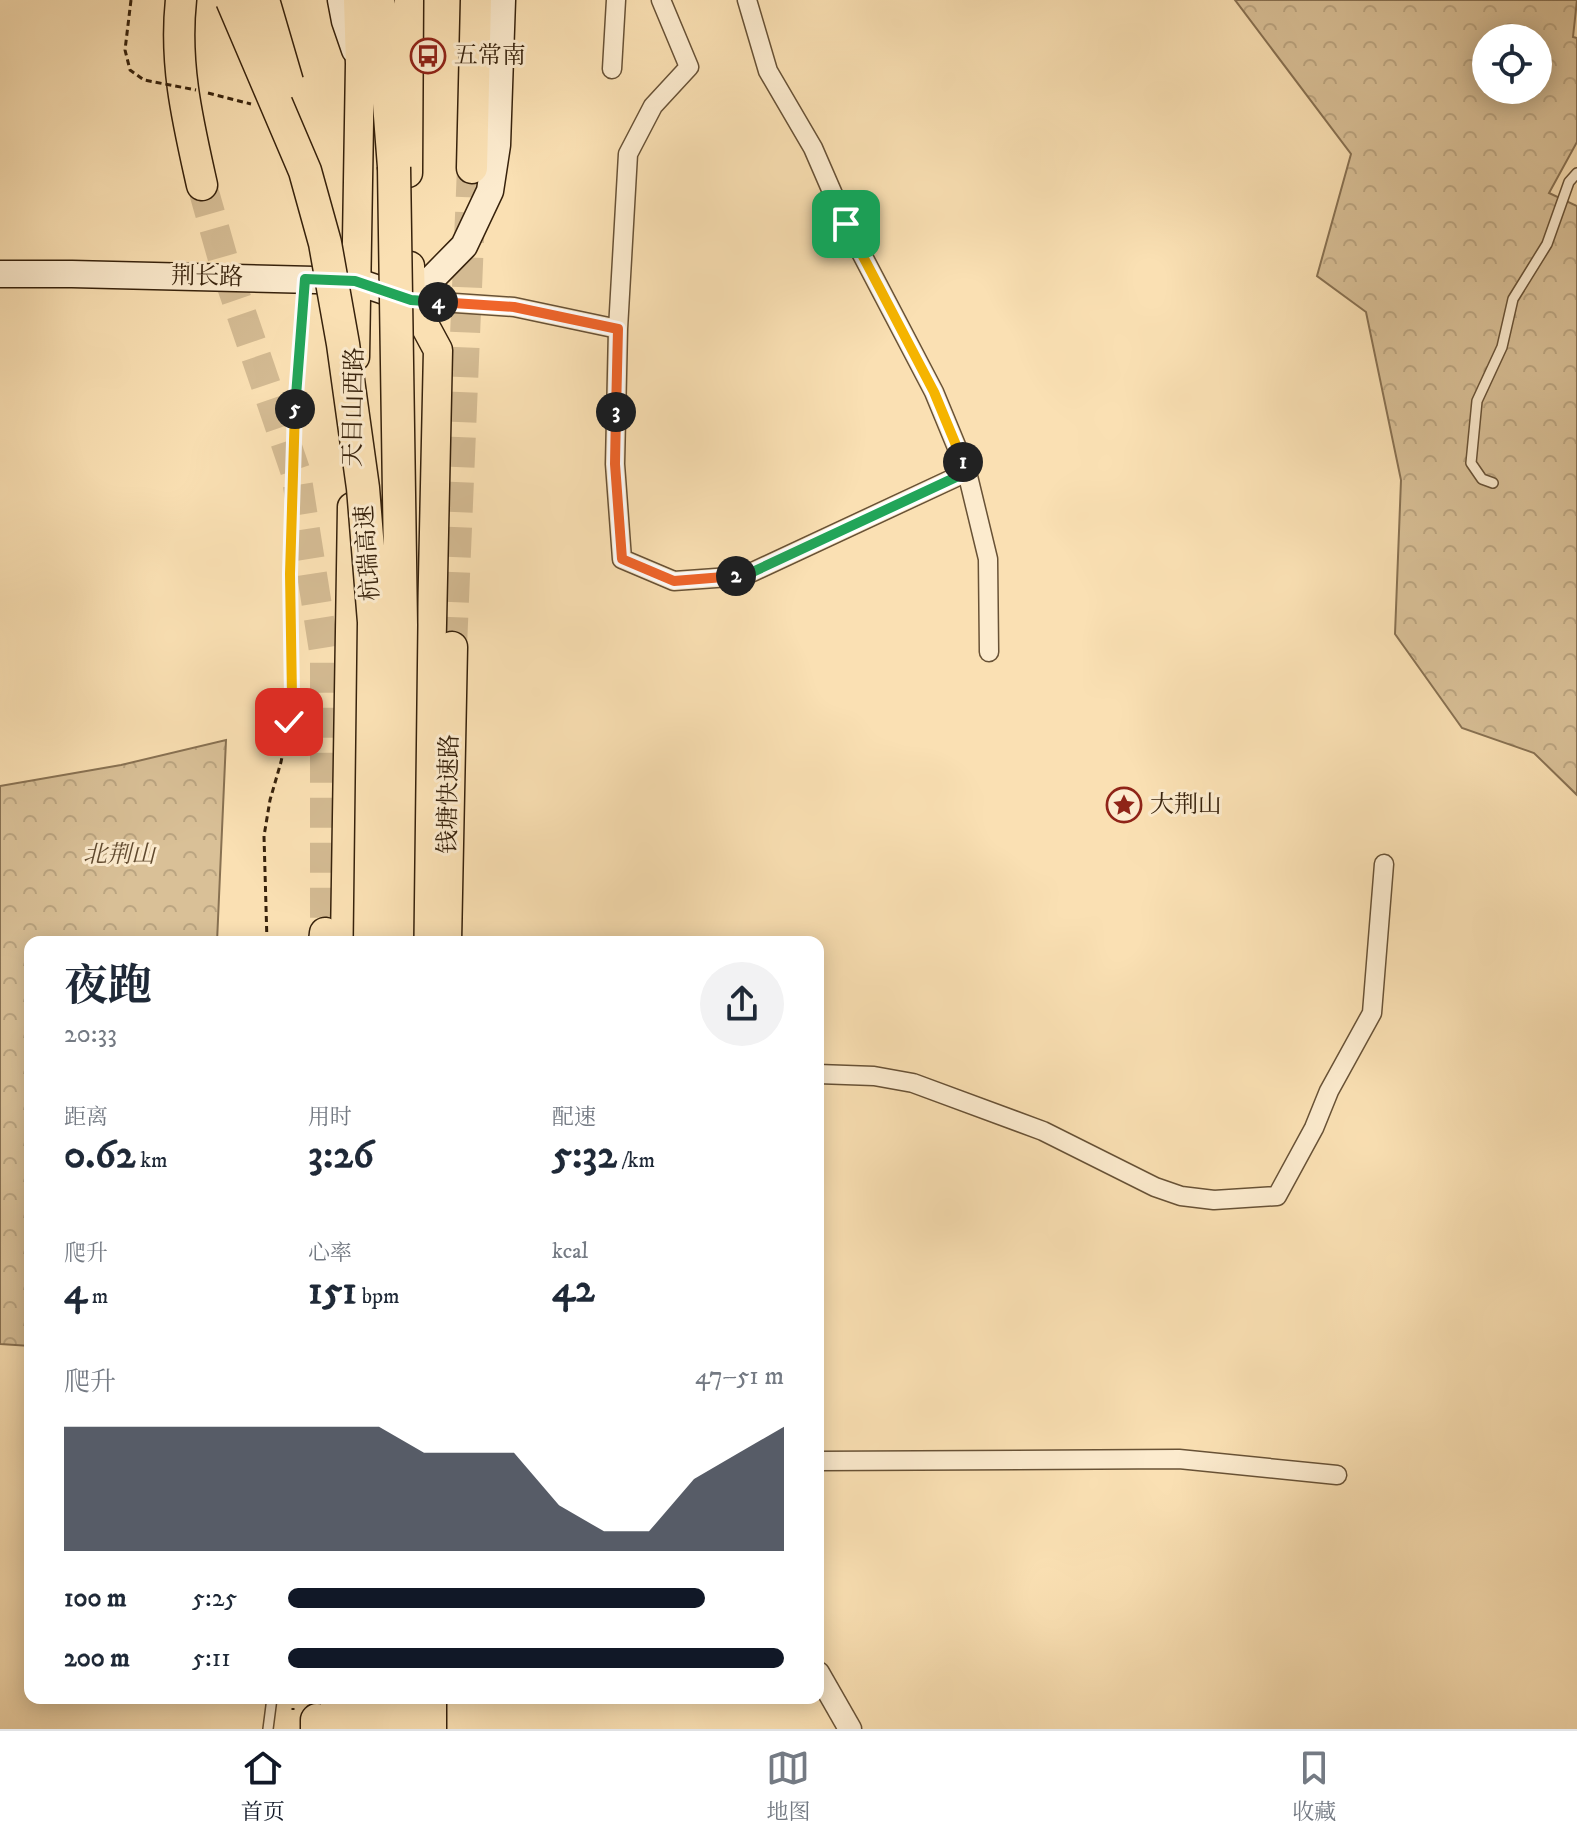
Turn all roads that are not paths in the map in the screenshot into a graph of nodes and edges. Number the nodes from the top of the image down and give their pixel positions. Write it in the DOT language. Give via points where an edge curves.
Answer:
graph roads {
  1 [pos="181,0"];
  2 [pos="232,0"];
  3 [pos="263,0"];
  4 [pos="341,0"];
  5 [pos="358,0"];
  6 [pos="378,0"];
  7 [pos="399,0"];
  8 [pos="409,0"];
  9 [pos="476,0"];
  10 [pos="502,0"];
  11 [pos="616,0"];
  12 [pos="661,0"];
  13 [pos="747,0"];
  14 [pos="360,64"];
  15 [pos="612,69"];
  16 [pos="394,167"];
  17 [pos="472,168"];
  18 [pos="305,171"];
  19 [pos="1577,173"];
  20 [pos="202,185"];
  21 [pos="0,274"];
  22 [pos="355,281"];
  23 [pos="411,300"];
  24 [pos="618,329"];
  25 [pos="967,472"];
  26 [pos="1493,483"];
  27 [pos="452,647"];
  28 [pos="989,652"];
  29 [pos="1384,864"];
  30 [pos="331,936"];
  31 [pos="370,936"];
  32 [pos="397,936"];
  33 [pos="425,936"];
  34 [pos="446,936"];
  35 [pos="824,1074"];
  36 [pos="824,1461"];
  37 [pos="1337,1475"];
  38 [pos="824,1684"];
  39 [pos="271,1704"];
  40 [pos="362,1704"];
  41 [pos="387,1704"];
  42 [pos="414,1704"];
  43 [pos="430,1704"];
  44 [pos="268,1729"];
  45 [pos="362,1729"];
  46 [pos="387,1729"];
  47 [pos="414,1729"];
  48 [pos="430,1729"];
  49 [pos="850,1729"];
  1 -- 20 [label="highway" via="179,68"];
  2 -- 18 [label="highway, bridge"];
  3 -- 18 [label="highway, bridge" via="298,120"];
  4 -- 14 [label="main road, 天目山西路"];
  5 -- 14 [label="main road, 天目山西路"];
  6 -- 16 [label="highway"];
  7 -- 16 [label="highway"];
  8 -- 23 [label="main road"];
  9 -- 17 [label="highway"];
  10 -- 23 [label="main road" via="497,145 490,191 464,246"];
  11 -- 15 [label="street"];
  12 -- 24 [label="street" via="689,67 653,106 628,154"];
  13 -- 25 [label="street" via="768,71 813,148 846,224 934,392"];
  14 -- 22 [label="main road, 天目山西路"];
  16 -- 32 [label="highway, 杭瑞高速, bridge" via="401,625"];
  18 -- 31 [label="highway, 杭瑞高速, bridge" via="325,243 363,488 374,622"];
  19 -- 26 [label="lane" via="1547,244 1513,299 1502,347 1477,401 1471,463 1482,479"];
  21 -- 22 [label="main road, 荆长路"];
  22 -- 23 [label="main road, 荆长路"];
  22 -- 30 [label="main road, 天目山西路"];
  23 -- 24 [label="street" via="514,307"];
  23 -- 33 [label="main road" via="438,350"];
  24 -- 25 [label="street" via="615,464 622,559 674,581 744,576"];
  25 -- 28 [label="street" via="988,559"];
  27 -- 34 [label="highway, 钱塘快速路"];
  29 -- 35 [label="street" via="1372,1013 1277,1196 1181,1196 1043,1131 913,1083"];
  36 -- 37 [label="street" via="1179,1459"];
  38 -- 49 [label="street"];
  39 -- 44 [label="lane"];
  40 -- 45 [label="highway"];
  41 -- 46 [label="highway"];
  42 -- 47 [label="main road"];
  43 -- 48 [label="highway"];
}
